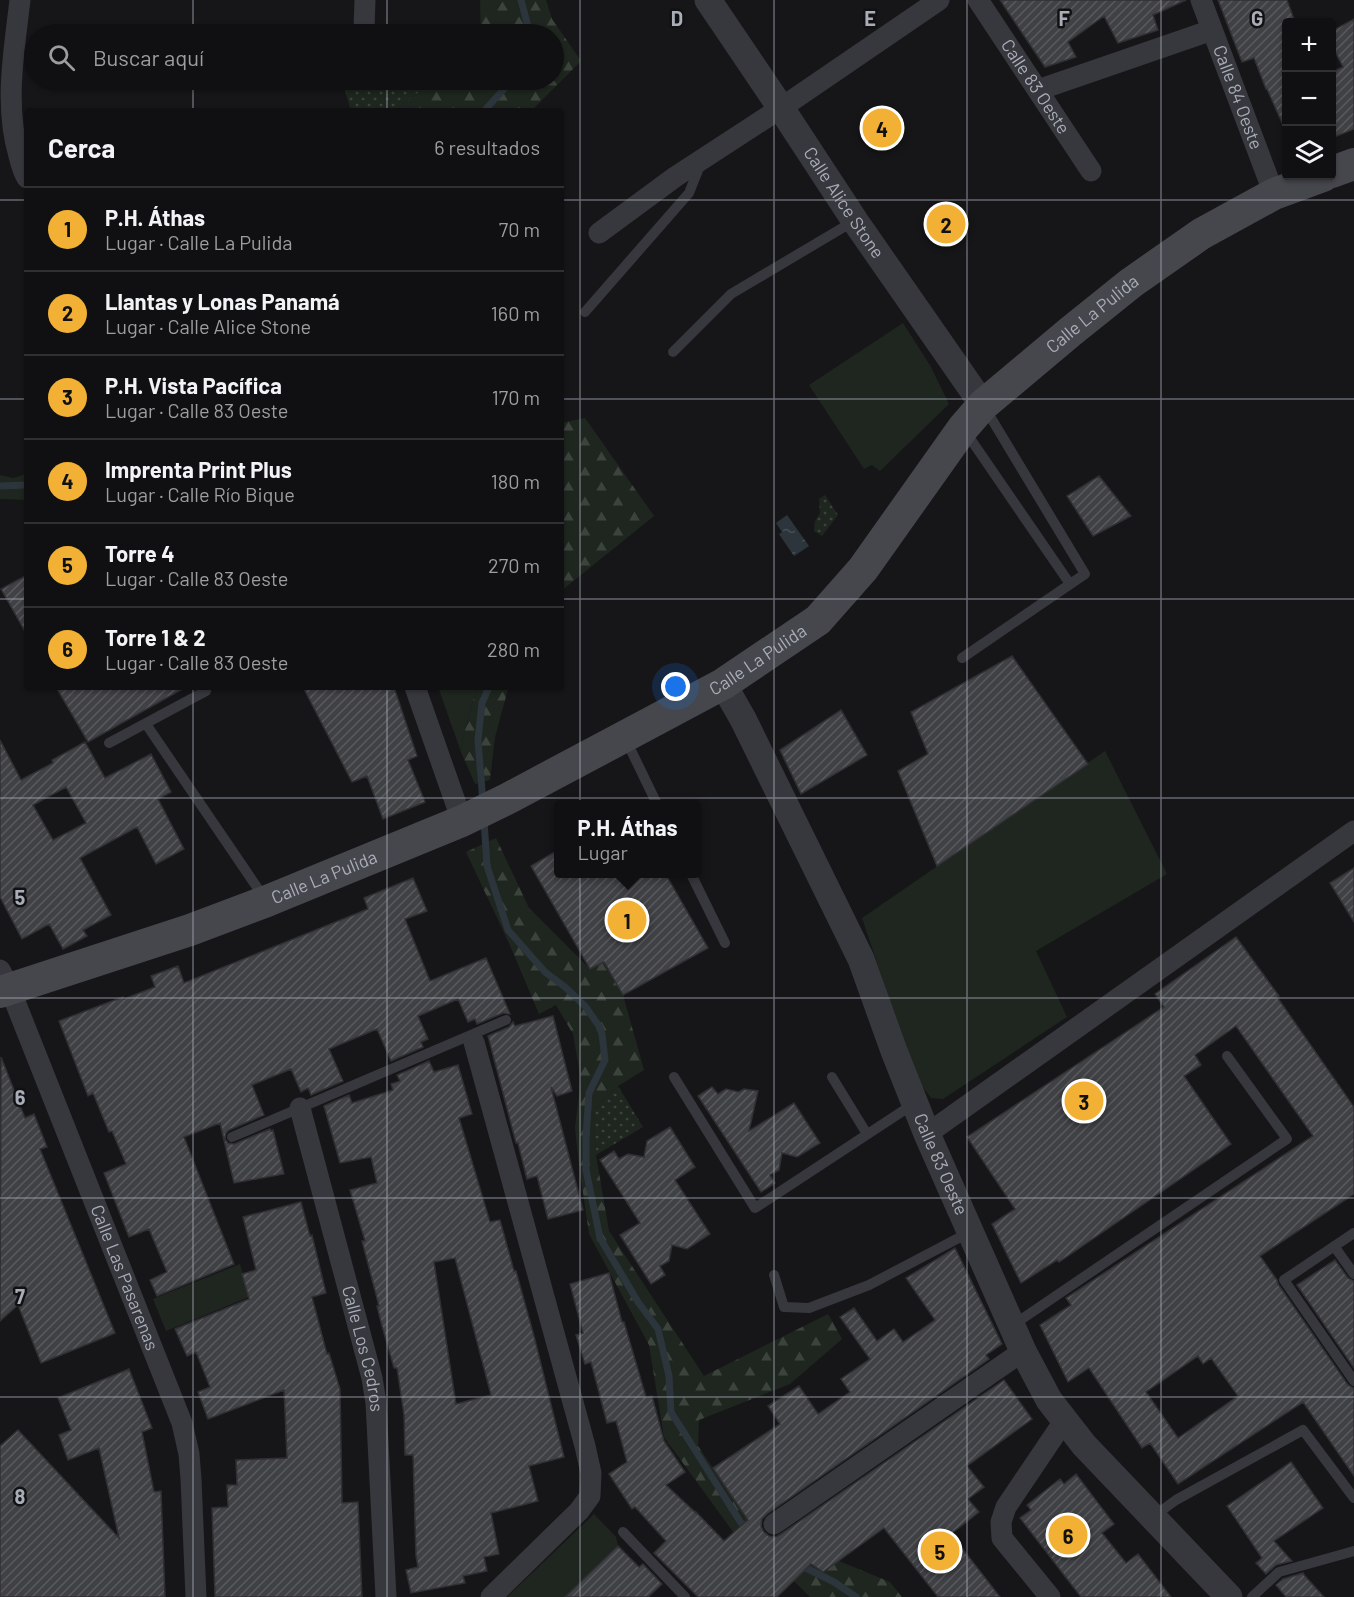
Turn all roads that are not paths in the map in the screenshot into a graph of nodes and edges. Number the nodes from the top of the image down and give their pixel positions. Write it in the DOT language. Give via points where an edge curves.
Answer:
graph roads {
  1 [pos="20,0"];
  2 [pos="365,0"];
  3 [pos="708,0"];
  4 [pos="939,0"];
  5 [pos="978,0"];
  6 [pos="1201,0"];
  7 [pos="364,24"];
  8 [pos="1212,30"];
  9 [pos="6,82"];
  10 [pos="1038,90"];
  11 [pos="782,108"];
  12 [pos="702,160"];
  13 [pos="1354,164"];
  14 [pos="24,169"];
  15 [pos="1091,171"];
  16 [pos="1336,171"];
  17 [pos="1312,180"];
  18 [pos="1274,194"];
  19 [pos="855,221"];
  20 [pos="599,233"];
  21 [pos="585,312"];
  22 [pos="673,352"];
  23 [pos="983,405"];
  24 [pos="963,428"];
  25 [pos="1070,584"];
  26 [pos="962,658"];
  27 [pos="723,684"];
  28 [pos="416,690"];
  29 [pos="206,691"];
  30 [pos="146,724"];
  31 [pos="624,736"];
  32 [pos="109,743"];
  33 [pos="655,800"];
  34 [pos="462,820"];
  35 [pos="1354,831"];
  36 [pos="693,878"];
  37 [pos="267,901"];
  38 [pos="725,943"];
  39 [pos="3,983"];
  40 [pos="506,1020"];
  41 [pos="473,1038"];
  42 [pos="1227,1056"];
  43 [pos="674,1077"];
  44 [pos="832,1077"];
  45 [pos="915,1103"];
  46 [pos="300,1108"];
  47 [pos="867,1134"];
  48 [pos="927,1134"];
  49 [pos="232,1137"];
  50 [pos="970,1232"];
  51 [pos="1354,1233"];
  52 [pos="1334,1246"];
  53 [pos="1354,1274"];
  54 [pos="774,1275"];
  55 [pos="1012,1326"];
  56 [pos="1023,1351"];
  57 [pos="1354,1381"];
  58 [pos="1064,1421"];
  59 [pos="1354,1498"];
  60 [pos="1154,1517"];
  61 [pos="774,1524"];
  62 [pos="623,1532"];
  63 [pos="1354,1551"];
  64 [pos="196,1597"];
  65 [pos="386,1597"];
  66 [pos="491,1597"];
  67 [pos="684,1597"];
  68 [pos="1050,1597"];
  69 [pos="1230,1597"];
  70 [pos="1252,1597"];
  1 -- 9 [label="street"];
  2 -- 7 [label="street"];
  3 -- 11 [label="street, Calle Alice Stone"];
  4 -- 11 [label="street"];
  5 -- 10 [label="street, Calle 83 Oeste"];
  6 -- 8 [label="street, Calle 84 Oeste"];
  8 -- 10 [label="street"];
  8 -- 18 [label="street, Calle 84 Oeste"];
  9 -- 14 [label="street" via="16,146"];
  10 -- 15 [label="street, Calle 83 Oeste"];
  11 -- 12 [label="street"];
  11 -- 19 [label="street, Calle Alice Stone"];
  12 -- 20 [label="street"];
  12 -- 21 [label="lane" via="689,193"];
  13 -- 16 [label="main road"];
  17 -- 18 [label="main road, Calle La Pulida"];
  18 -- 23 [label="main road, Calle La Pulida" via="1201,234 1131,283"];
  19 -- 22 [label="lane" via="731,294"];
  19 -- 23 [label="street, Calle Alice Stone"];
  23 -- 24 [label="main road, Calle La Pulida"];
  23 -- 25 [label="lane" via="1085,574"];
  24 -- 25 [label="lane"];
  24 -- 27 [label="main road, Calle La Pulida" via="863,569 818,620"];
  25 -- 26 [label="lane"];
  27 -- 31 [label="main road, Calle La Pulida"];
  27 -- 45 [label="street, Calle 83 Oeste" via="861,959"];
  28 -- 34 [label="street"];
  29 -- 30 [label="lane"];
  30 -- 32 [label="lane"];
  30 -- 37 [label="lane"];
  31 -- 33 [label="lane"];
  31 -- 34 [label="main road, Calle La Pulida"];
  34 -- 37 [label="main road, Calle La Pulida"];
  35 -- 48 [label="street"];
  36 -- 38 [label="lane"];
  37 -- 39 [label="main road, Calle La Pulida" via="190,930"];
  39 -- 64 [label="street, Calle Las Pasarenas" via="182,1423 191,1479"];
  40 -- 41 [label="lane"];
  41 -- 46 [label="lane"];
  41 -- 66 [label="street" via="591,1473 590,1496 579,1511"];
  42 -- 55 [label="lane" via="1287,1139"];
  43 -- 47 [label="lane" via="755,1208"];
  44 -- 47 [label="lane"];
  45 -- 47 [label="lane"];
  45 -- 48 [label="street, Calle 83 Oeste"];
  46 -- 49 [label="lane"];
  46 -- 65 [label="street, Calle Los Cedros" via="372,1377"];
  48 -- 50 [label="street, Calle 83 Oeste"];
  50 -- 54 [label="lane" via="869,1285 809,1308 784,1307"];
  50 -- 55 [label="street, Calle 83 Oeste"];
  51 -- 52 [label="lane"];
  52 -- 53 [label="lane"];
  52 -- 57 [label="lane" via="1284,1280"];
  55 -- 56 [label="street, Calle 83 Oeste"];
  56 -- 58 [label="street, Calle 83 Oeste"];
  56 -- 61 [label="street"];
  58 -- 60 [label="street, Calle 83 Oeste"];
  58 -- 68 [label="street" via="1005,1507 1001,1522 1002,1538"];
  59 -- 60 [label="lane" via="1303,1430 1176,1500"];
  60 -- 69 [label="street, Calle 83 Oeste"];
  62 -- 67 [label="lane"];
  63 -- 70 [label="lane" via="1279,1572"];
}
